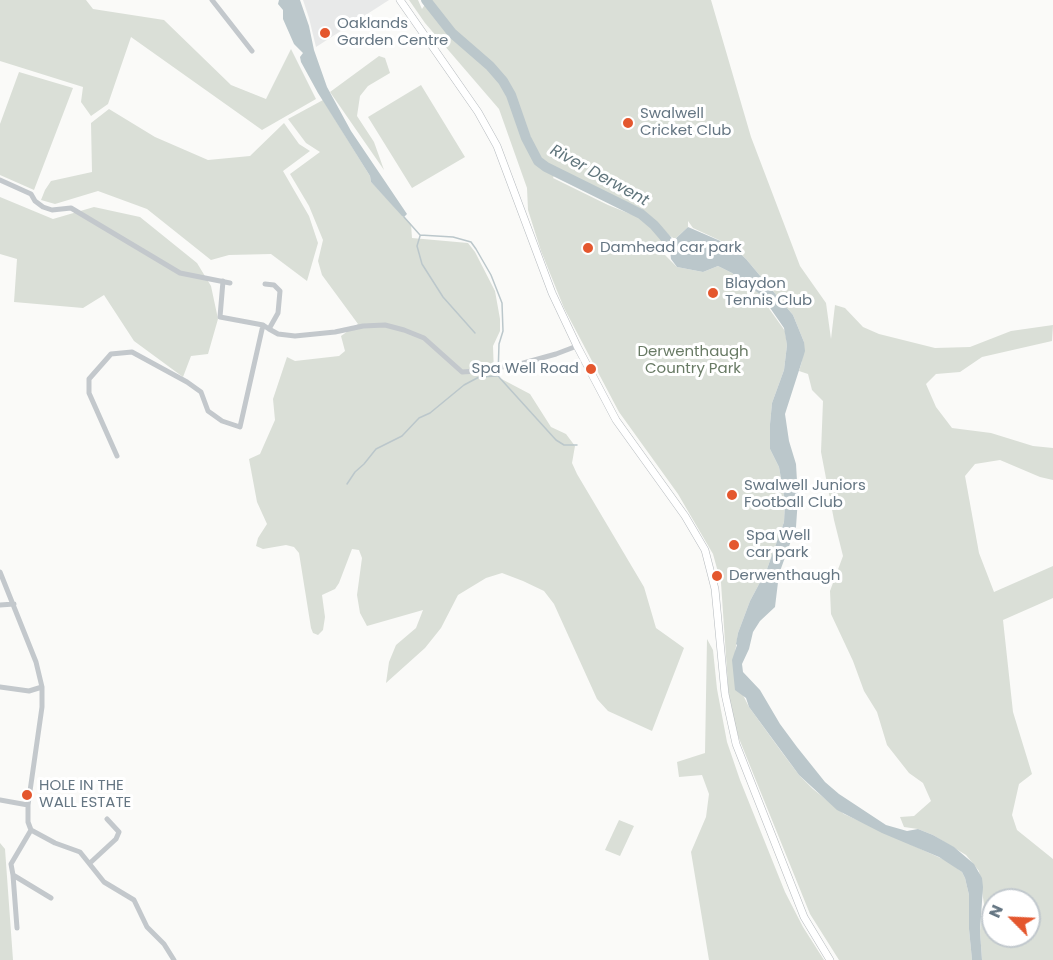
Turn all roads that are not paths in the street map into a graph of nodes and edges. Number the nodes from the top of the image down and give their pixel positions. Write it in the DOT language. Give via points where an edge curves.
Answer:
graph roads {
  1 [pos="212,0"];
  2 [pos="400,0"];
  3 [pos="252,51"];
  4 [pos="0,180"];
  5 [pos="223,281"];
  6 [pos="230,283"];
  7 [pos="265,284"];
  8 [pos="266,327"];
  9 [pos="577,346"];
  10 [pos="117,456"];
  11 [pos="0,572"];
  12 [pos="14,603"];
  13 [pos="0,605"];
  14 [pos="0,687"];
  15 [pos="42,687"];
  16 [pos="0,800"];
  17 [pos="28,805"];
  18 [pos="107,819"];
  19 [pos="31,830"];
  20 [pos="90,863"];
  21 [pos="13,875"];
  22 [pos="51,898"];
  23 [pos="17,928"];
  24 [pos="174,960"];
  25 [pos="830,960"];
  1 -- 3 [label="street"];
  2 -- 9 [label="main road" via="497,146 552,293"];
  4 -- 5 [label="street" via="31,194 43,207 71,208 180,273"];
  5 -- 6 [label="street"];
  5 -- 8 [label="street" via="220,317"];
  7 -- 8 [label="street" via="280,291 278,313"];
  8 -- 9 [label="street" via="278,334 295,336 385,325 424,338 462,372 507,366"];
  8 -- 10 [label="street" via="240,427 208,411 201,392 187,382 132,352 111,354 89,379 89,393"];
  9 -- 25 [label="main road" via="616,420 705,550 715,589 725,694 736,744 804,917"];
  11 -- 12 [label="street"];
  12 -- 13 [label="street"];
  12 -- 15 [label="street"];
  14 -- 15 [label="street" via="29,691"];
  15 -- 17 [label="street"];
  16 -- 17 [label="street"];
  17 -- 19 [label="street"];
  18 -- 20 [label="street" via="119,832"];
  19 -- 20 [label="street" via="80,852"];
  19 -- 21 [label="street" via="11,864"];
  20 -- 24 [label="street" via="104,882 134,900 147,927"];
  21 -- 22 [label="street"];
  21 -- 23 [label="street"];
}
